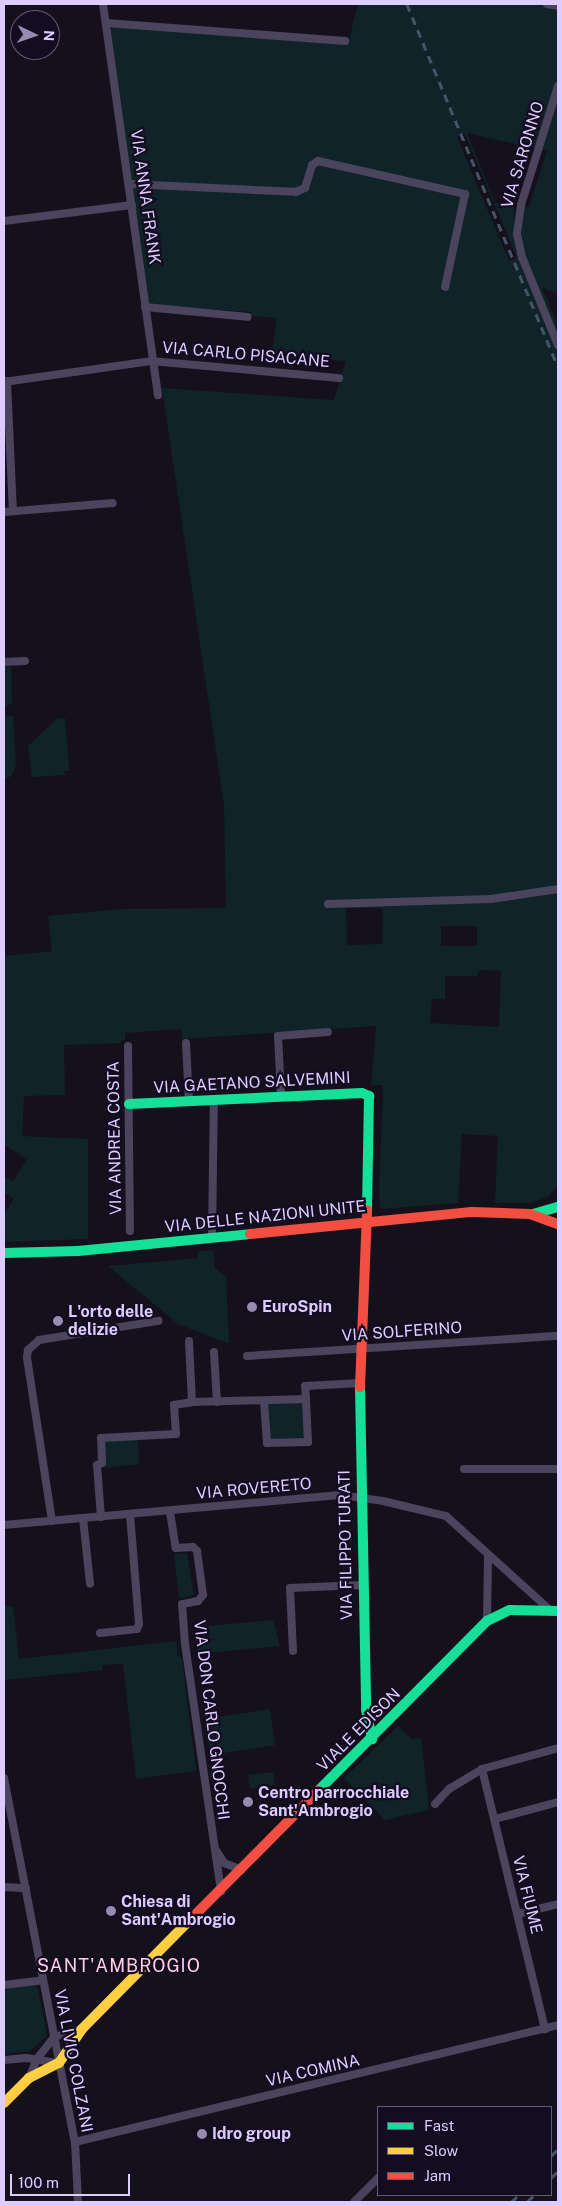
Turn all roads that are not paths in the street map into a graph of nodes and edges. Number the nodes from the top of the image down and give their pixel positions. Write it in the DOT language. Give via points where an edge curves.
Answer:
graph roads {
  1 [pos="103,4"];
  2 [pos="546,4"];
  3 [pos="558,6"];
  4 [pos="106,23"];
  5 [pos="345,41"];
  6 [pos="558,86"];
  7 [pos="129,184"];
  8 [pos="132,205"];
  9 [pos="4,221"];
  10 [pos="444,287"];
  11 [pos="145,307"];
  12 [pos="248,316"];
  13 [pos="558,345"];
  14 [pos="151,361"];
  15 [pos="338,378"];
  16 [pos="5,381"];
  17 [pos="158,395"];
  18 [pos="113,503"];
  19 [pos="14,511"];
  20 [pos="4,512"];
  21 [pos="25,661"];
  22 [pos="4,662"];
  23 [pos="558,889"];
  24 [pos="328,904"];
  25 [pos="328,1032"];
  26 [pos="186,1043"];
  27 [pos="128,1046"];
  28 [pos="281,1095"];
  29 [pos="214,1100"];
  30 [pos="189,1102"];
  31 [pos="371,1102"];
  32 [pos="129,1104"];
  33 [pos="558,1209"];
  34 [pos="530,1214"];
  35 [pos="368,1222"];
  36 [pos="558,1222"];
  37 [pos="130,1231"];
  38 [pos="212,1236"];
  39 [pos="4,1253"];
  40 [pos="158,1321"];
  41 [pos="558,1336"];
  42 [pos="189,1340"];
  43 [pos="363,1349"];
  44 [pos="214,1352"];
  45 [pos="247,1356"];
  46 [pos="361,1383"];
  47 [pos="306,1399"];
  48 [pos="264,1401"];
  49 [pos="192,1402"];
  50 [pos="217,1402"];
  51 [pos="464,1469"];
  52 [pos="558,1469"];
  53 [pos="360,1498"];
  54 [pos="170,1512"];
  55 [pos="130,1515"];
  56 [pos="102,1517"];
  57 [pos="83,1518"];
  58 [pos="52,1521"];
  59 [pos="4,1525"];
  60 [pos="488,1556"];
  61 [pos="90,1584"];
  62 [pos="362,1586"];
  63 [pos="554,1610"];
  64 [pos="487,1622"];
  65 [pos="100,1633"];
  66 [pos="293,1651"];
  67 [pos="372,1739"];
  68 [pos="558,1748"];
  69 [pos="482,1769"];
  70 [pos="4,1778"];
  71 [pos="6,1800"];
  72 [pos="558,1802"];
  73 [pos="434,1804"];
  74 [pos="495,1819"];
  75 [pos="213,1847"];
  76 [pos="242,1870"];
  77 [pos="4,1887"];
  78 [pos="26,1888"];
  79 [pos="221,1891"];
  80 [pos="558,1904"];
  81 [pos="518,1914"];
  82 [pos="43,1980"];
  83 [pos="4,1985"];
  84 [pos="558,2025"];
  85 [pos="82,2029"];
  86 [pos="545,2029"];
  87 [pos="54,2037"];
  88 [pos="37,2059"];
  89 [pos="4,2060"];
  90 [pos="58,2063"];
  91 [pos="29,2078"];
  92 [pos="4,2104"];
  93 [pos="75,2142"];
  94 [pos="377,2179"];
  95 [pos="78,2202"];
  96 [pos="354,2202"];
  1 -- 4 [label="street, VIA ANNA FRANK"];
  2 -- 3 [label="street"];
  4 -- 5 [label="street"];
  4 -- 7 [label="street, VIA ANNA FRANK"];
  6 -- 13 [label="street, VIA SARONNO" via="521,205 517,234 522,257"];
  7 -- 8 [label="street, VIA ANNA FRANK"];
  7 -- 10 [label="street" via="296,192 305,188 312,165 318,161 465,194"];
  8 -- 9 [label="street"];
  8 -- 11 [label="street, VIA ANNA FRANK"];
  11 -- 12 [label="street"];
  11 -- 14 [label="street, VIA ANNA FRANK"];
  14 -- 15 [label="street, VIA CARLO PISACANE"];
  14 -- 16 [label="street, VIA CARLO PISACANE"];
  14 -- 17 [label="street, VIA ANNA FRANK"];
  16 -- 19 [label="street"];
  18 -- 19 [label="street"];
  19 -- 20 [label="street"];
  21 -- 22 [label="street"];
  23 -- 24 [label="street" via="491,899"];
  25 -- 28 [label="street" via="278,1036"];
  26 -- 30 [label="street"];
  27 -- 32 [label="street, VIA ANDREA COSTA"];
  28 -- 29 [label="street, VIA GAETANO SALVEMINI"];
  28 -- 31 [label="street, VIA GAETANO SALVEMINI" via="362,1093 369,1096"];
  29 -- 30 [label="street, VIA GAETANO SALVEMINI"];
  29 -- 38 [label="street"];
  30 -- 32 [label="street, VIA GAETANO SALVEMINI"];
  31 -- 35 [label="street, VIA FILIPPO TURATI"];
  32 -- 37 [label="street, VIA ANDREA COSTA"];
  33 -- 34 [label="street"];
  33 -- 36 [label="street"];
  34 -- 35 [label="street, VIA DELLE NAZIONI UNITE" via="472,1212"];
  34 -- 36 [label="street"];
  35 -- 38 [label="street, VIA DELLE NAZIONI UNITE"];
  35 -- 43 [label="street, VIA FILIPPO TURATI"];
  38 -- 39 [label="street, VIA DELLE NAZIONI UNITE" via="78,1251"];
  40 -- 58 [label="street" via="39,1340 28,1350"];
  41 -- 43 [label="street, VIA SOLFERINO"];
  42 -- 49 [label="street"];
  43 -- 45 [label="street, VIA SOLFERINO"];
  43 -- 46 [label="street, VIA FILIPPO TURATI"];
  44 -- 50 [label="street"];
  46 -- 47 [label="street" via="305,1386"];
  46 -- 53 [label="street, VIA FILIPPO TURATI"];
  47 -- 48 [label="street"];
  47 -- 48 [label="street" via="308,1442 267,1443"];
  48 -- 50 [label="street"];
  49 -- 50 [label="street"];
  49 -- 56 [label="street" via="174,1405 176,1434 101,1438 102,1462 97,1465"];
  51 -- 52 [label="street"];
  53 -- 54 [label="street, VIA ROVERETO" via="340,1496"];
  53 -- 60 [label="street, VIA ROVERETO" via="429,1509 446,1516 458,1523"];
  53 -- 62 [label="street, VIA FILIPPO TURATI"];
  54 -- 55 [label="street, VIA ROVERETO"];
  54 -- 75 [label="street, VIA DON CARLO GNOCCHI" via="176,1548 193,1547 197,1551 202,1595 198,1601 182,1604"];
  55 -- 56 [label="street, VIA ROVERETO"];
  55 -- 65 [label="street" via="139,1624 136,1629"];
  56 -- 57 [label="street, VIA ROVERETO"];
  57 -- 58 [label="street, VIA ROVERETO"];
  57 -- 61 [label="street"];
  58 -- 59 [label="street, VIA ROVERETO"];
  60 -- 63 [label="street, VIA ROVERETO"];
  60 -- 64 [label="street"];
  62 -- 66 [label="street" via="290,1588"];
  62 -- 67 [label="street, VIA FILIPPO TURATI" via="366,1722"];
  63 -- 64 [label="street, VIA ROVERETO" via="510,1610"];
  64 -- 67 [label="street, VIALE EDISON"];
  67 -- 76 [label="street, VIALE EDISON"];
  68 -- 69 [label="street"];
  69 -- 73 [label="street" via="449,1789"];
  69 -- 74 [label="street, VIA FIUME"];
  70 -- 71 [label="street, VIA LIVIO COLZANI"];
  71 -- 78 [label="street, VIA LIVIO COLZANI"];
  72 -- 74 [label="street"];
  74 -- 81 [label="street, VIA FIUME"];
  75 -- 76 [label="street" via="224,1863"];
  75 -- 79 [label="street, VIA DON CARLO GNOCCHI"];
  76 -- 79 [label="street, VIALE EDISON"];
  77 -- 78 [label="street"];
  78 -- 82 [label="street, VIA LIVIO COLZANI"];
  79 -- 85 [label="street, VIALE EDISON"];
  80 -- 81 [label="street"];
  81 -- 86 [label="street, VIA FIUME"];
  82 -- 83 [label="street"];
  82 -- 87 [label="street, VIA LIVIO COLZANI"];
  84 -- 86 [label="street, VIA COMINA"];
  85 -- 87 [label="street"];
  85 -- 90 [label="street, VIALE EDISON"];
  86 -- 93 [label="street, VIA COMINA"];
  87 -- 88 [label="street"];
  87 -- 90 [label="street, VIA LIVIO COLZANI"];
  88 -- 89 [label="street"];
  88 -- 90 [label="street"];
  88 -- 91 [label="street"];
  90 -- 91 [label="street"];
  90 -- 93 [label="street, VIA LIVIO COLZANI"];
  91 -- 92 [label="street"];
  93 -- 95 [label="street, VIA LIVIO COLZANI"];
  94 -- 96 [label="street"];
}
